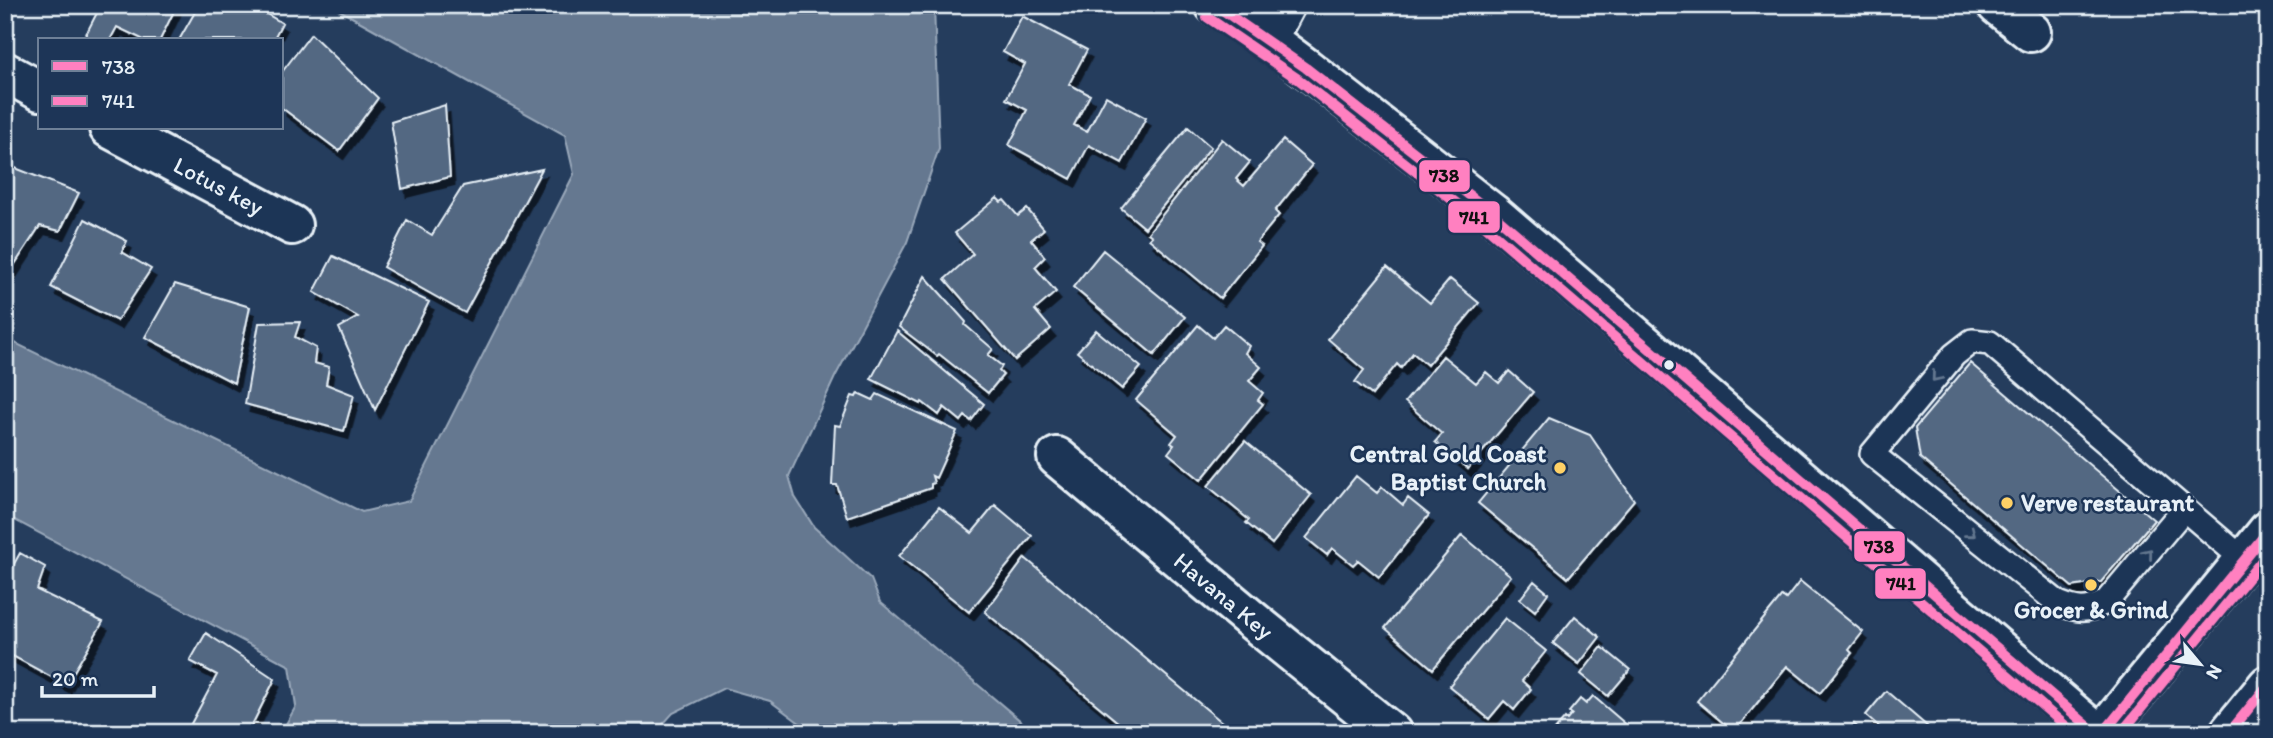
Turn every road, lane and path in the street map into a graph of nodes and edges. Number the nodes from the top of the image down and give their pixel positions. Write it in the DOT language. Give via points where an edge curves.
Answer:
graph roads {
  1 [pos="1215,5"];
  2 [pos="1285,5"];
  3 [pos="1997,5"];
  4 [pos="2031,32"];
  5 [pos="1267,39"];
  6 [pos="5,72"];
  7 [pos="38,90"];
  8 [pos="113,130"];
  9 [pos="292,225"];
  10 [pos="1057,457"];
  11 [pos="2184,509"];
  12 [pos="2268,531"];
  13 [pos="2244,560"];
  14 [pos="2268,685"];
  15 [pos="1392,733"];
  16 [pos="2096,733"];
  17 [pos="2104,733"];
  18 [pos="2229,733"];
  1 -- 5 [label="street"];
  2 -- 5 [label="street"];
  3 -- 4 [label="street"];
  5 -- 16 [label="street" via="1492,213"];
  6 -- 7 [label="street"];
  8 -- 9 [label="street, Lotus key"];
  10 -- 15 [label="street, Havana Key"];
  11 -- 11 [label="lane, one-way" via="1990,343 1972,341 1954,355 1872,454 2058,603 2076,610 2106,602"];
  11 -- 13 [label="lane"];
  12 -- 13 [label="street"];
  13 -- 17 [label="street"];
  14 -- 18 [label="street"];
}
